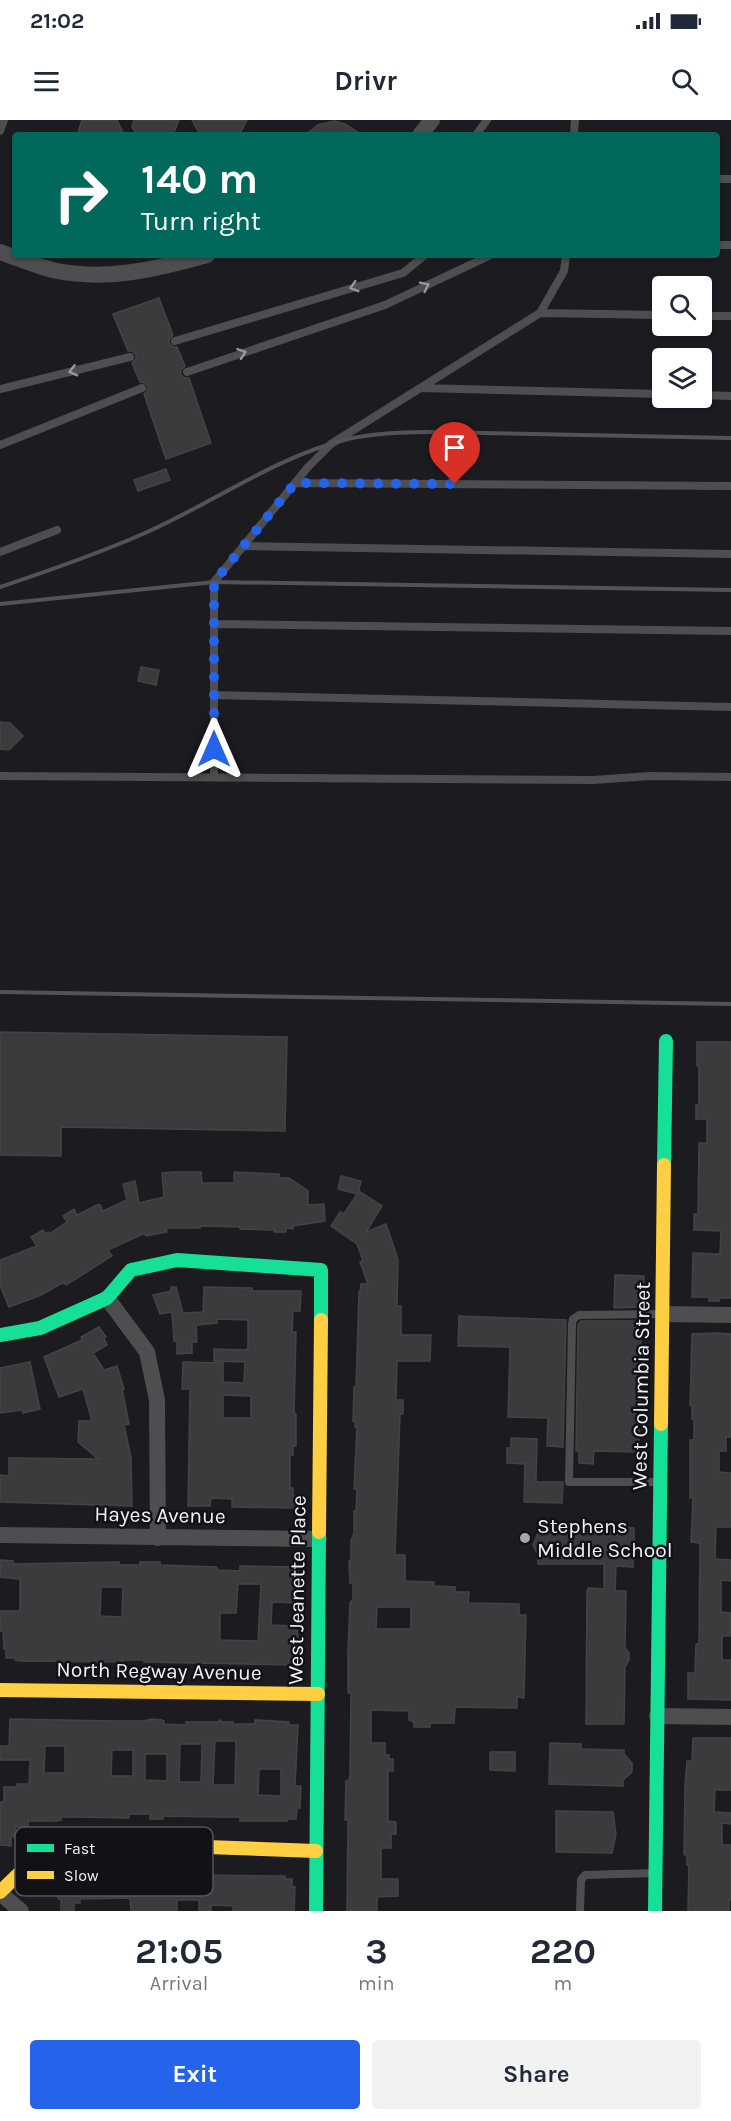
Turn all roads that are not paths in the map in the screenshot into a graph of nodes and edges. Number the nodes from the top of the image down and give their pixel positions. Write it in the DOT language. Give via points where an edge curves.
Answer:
graph roads {
  1 [pos="4,120"];
  2 [pos="432,120"];
  3 [pos="0,130"];
  4 [pos="422,132"];
  5 [pos="17,258"];
  6 [pos="195,258"];
  7 [pos="421,258"];
  8 [pos="484,258"];
  9 [pos="566,258"];
  10 [pos="540,313"];
  11 [pos="652,315"];
  12 [pos="712,316"];
  13 [pos="731,316"];
  14 [pos="175,341"];
  15 [pos="130,357"];
  16 [pos="187,372"];
  17 [pos="142,388"];
  18 [pos="420,388"];
  19 [pos="0,389"];
  20 [pos="652,394"];
  21 [pos="712,395"];
  22 [pos="731,396"];
  23 [pos="0,446"];
  24 [pos="295,483"];
  25 [pos="731,486"];
  26 [pos="57,530"];
  27 [pos="243,546"];
  28 [pos="0,552"];
  29 [pos="731,554"];
  30 [pos="214,624"];
  31 [pos="731,631"];
  32 [pos="214,695"];
  33 [pos="731,707"];
  34 [pos="0,776"];
  35 [pos="214,777"];
  36 [pos="731,777"];
  37 [pos="666,1041"];
  38 [pos="107,1298"];
  39 [pos="663,1314"];
  40 [pos="731,1316"];
  41 [pos="0,1335"];
  42 [pos="660,1482"];
  43 [pos="0,1535"];
  44 [pos="158,1538"];
  45 [pos="319,1539"];
  46 [pos="0,1689"];
  47 [pos="318,1694"];
  48 [pos="657,1716"];
  49 [pos="731,1717"];
  50 [pos="213,1847"];
  51 [pos="316,1851"];
  52 [pos="655,1874"];
  53 [pos="15,1878"];
  54 [pos="0,1893"];
  55 [pos="21,1911"];
  56 [pos="316,1911"];
  57 [pos="580,1911"];
  58 [pos="654,1911"];
  1 -- 3 [label="lane"];
  2 -- 4 [label="street"];
  5 -- 6 [label="street" via="54,271 86,275 135,273"];
  7 -- 14 [label="lane, one-way" via="403,273"];
  16 -- 8 [label="lane, one-way" via="385,305"];
  9 -- 10 [label="lane" via="564,271"];
  10 -- 11 [label="lane"];
  10 -- 18 [label="lane"];
  12 -- 13 [label="lane"];
  15 -- 19 [label="lane, one-way"];
  17 -- 23 [label="lane"];
  18 -- 20 [label="lane"];
  18 -- 24 [label="lane" via="331,444"];
  21 -- 22 [label="lane"];
  24 -- 25 [label="lane"];
  24 -- 27 [label="lane"];
  26 -- 28 [label="lane"];
  27 -- 29 [label="lane"];
  27 -- 30 [label="lane" via="214,582"];
  30 -- 31 [label="lane"];
  30 -- 32 [label="lane"];
  32 -- 33 [label="lane"];
  32 -- 35 [label="lane"];
  34 -- 35 [label="lane"];
  35 -- 36 [label="lane"];
  37 -- 39 [label="street, West Columbia Street"];
  38 -- 41 [label="street" via="40,1328"];
  38 -- 44 [label="street" via="147,1352 157,1400"];
  38 -- 45 [label="street, West Jeanette Place" via="131,1270 177,1260 321,1270"];
  39 -- 40 [label="street"];
  39 -- 42 [label="street, West Columbia Street"];
  39 -- 42 [label="lane" via="579,1315 573,1319 569,1482"];
  42 -- 48 [label="street, West Columbia Street"];
  43 -- 44 [label="street, Hayes Avenue"];
  44 -- 45 [label="street, Hayes Avenue"];
  45 -- 47 [label="street, West Jeanette Place"];
  46 -- 47 [label="street, North Regway Avenue"];
  47 -- 51 [label="street, West Jeanette Place"];
  48 -- 49 [label="street"];
  48 -- 52 [label="street, West Columbia Street"];
  50 -- 51 [label="street"];
  51 -- 56 [label="street, West Jeanette Place"];
  52 -- 57 [label="lane" via="585,1875 581,1880"];
  52 -- 58 [label="street, West Columbia Street"];
  53 -- 54 [label="street"];
  54 -- 55 [label="street"];
}
